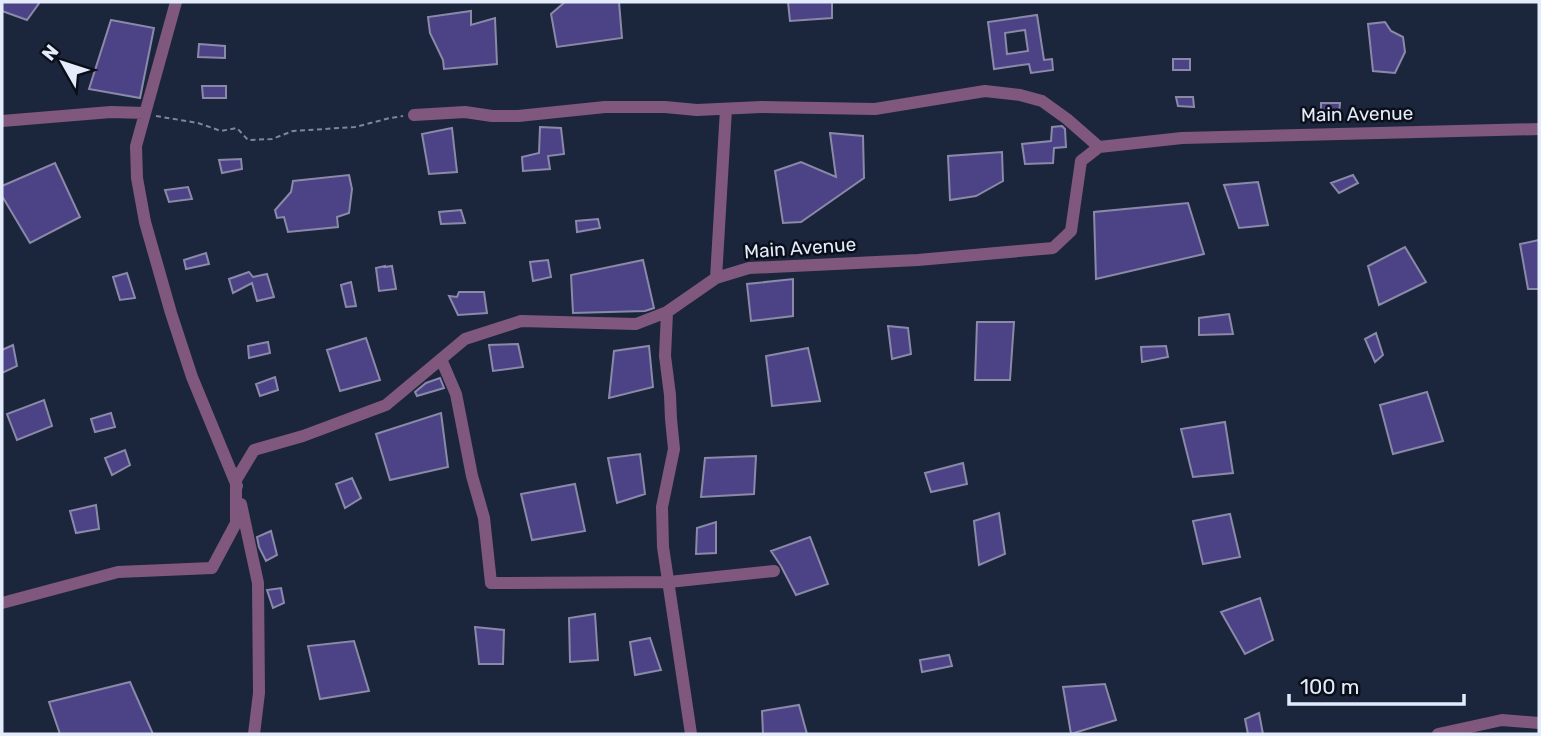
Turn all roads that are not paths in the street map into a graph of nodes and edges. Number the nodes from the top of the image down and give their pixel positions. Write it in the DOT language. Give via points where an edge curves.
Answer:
graph roads {
  1 [pos="176,2"];
  2 [pos="726,109"];
  3 [pos="145,113"];
  4 [pos="414,115"];
  5 [pos="2,121"];
  6 [pos="1539,129"];
  7 [pos="1099,147"];
  8 [pos="716,278"];
  9 [pos="667,312"];
  10 [pos="441,359"];
  11 [pos="236,480"];
  12 [pos="774,571"];
  13 [pos="669,582"];
  14 [pos="2,603"];
  15 [pos="1539,723"];
  16 [pos="254,734"];
  17 [pos="691,734"];
  18 [pos="1438,734"];
  1 -- 3 [label="street"];
  2 -- 4 [label="street" via="605,107 518,116"];
  2 -- 7 [label="street" via="875,109 985,91 1042,101"];
  2 -- 8 [label="street"];
  3 -- 5 [label="street"];
  3 -- 11 [label="street" via="136,146 145,222 192,377"];
  6 -- 7 [label="street, Main Avenue" via="1182,138"];
  7 -- 8 [label="street, Main Avenue" via="1081,161 1071,230 1053,248 749,268"];
  8 -- 9 [label="street, Main Avenue"];
  9 -- 10 [label="street, Main Avenue" via="636,324 521,321 465,339"];
  9 -- 13 [label="street" via="665,356 674,449 662,507"];
  10 -- 11 [label="street, Main Avenue" via="386,405 254,450"];
  10 -- 13 [label="street" via="456,394 484,518 491,583"];
  11 -- 14 [label="street" via="236,523 212,568 118,572"];
  11 -- 16 [label="street" via="258,583 259,693"];
  12 -- 13 [label="street"];
  13 -- 17 [label="street"];
  15 -- 18 [label="street" via="1502,720"];
}
